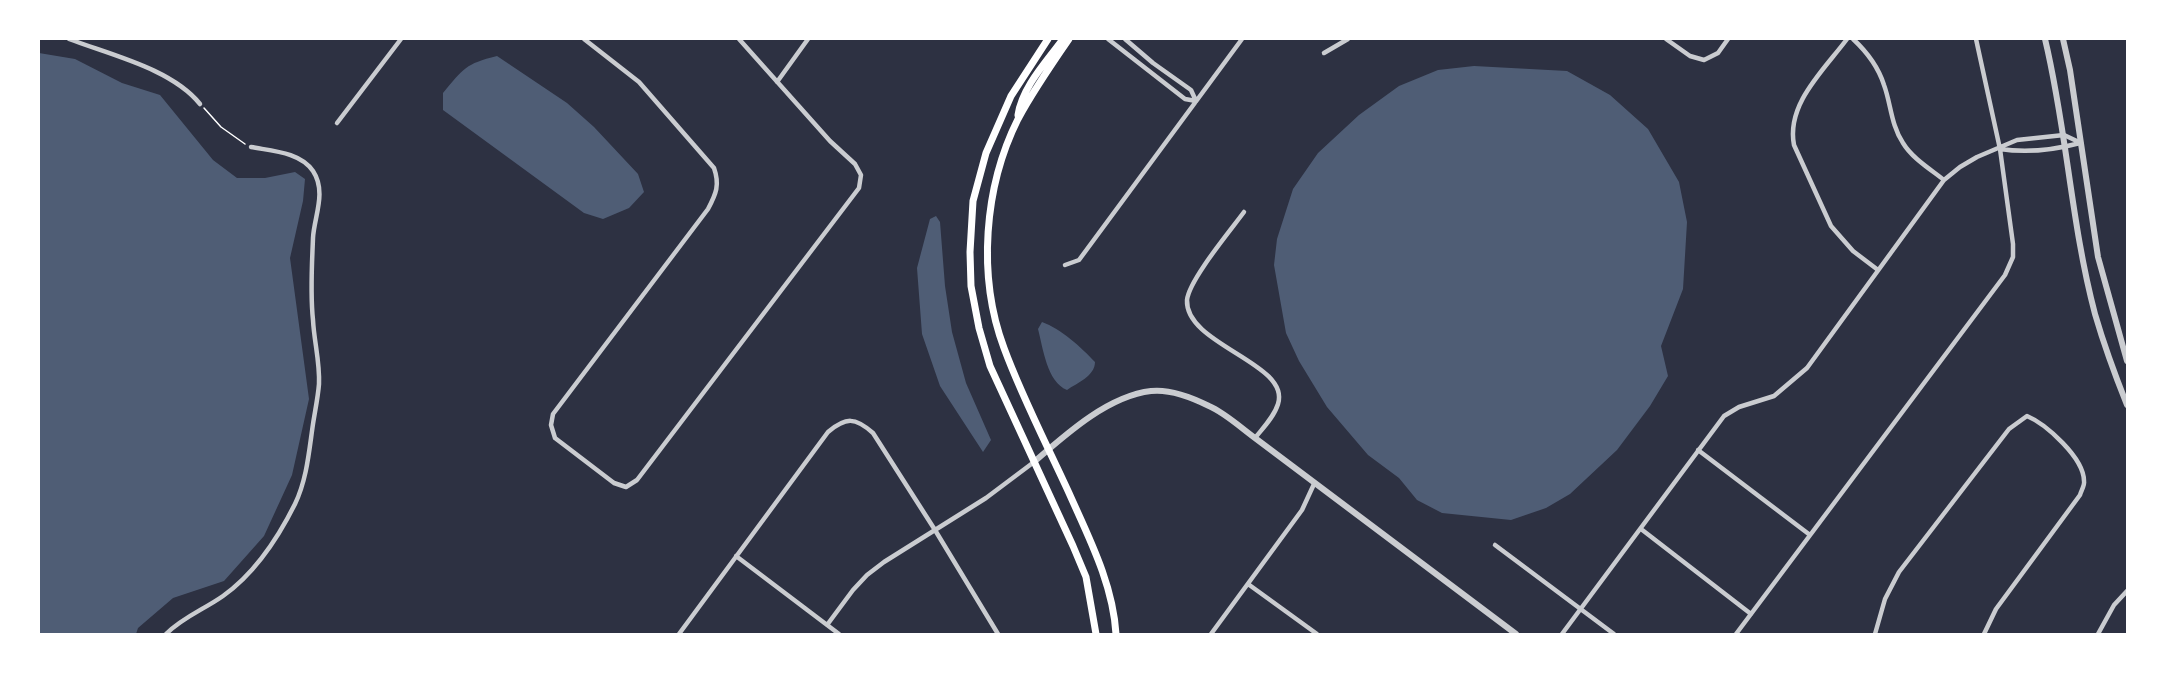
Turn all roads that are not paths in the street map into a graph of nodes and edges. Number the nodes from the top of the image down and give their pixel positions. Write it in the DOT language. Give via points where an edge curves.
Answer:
graph roads {
  1 [pos="69,39"];
  2 [pos="401,39"];
  3 [pos="584,39"];
  4 [pos="739,39"];
  5 [pos="808,39"];
  6 [pos="1048,39"];
  7 [pos="1063,39"];
  8 [pos="1069,39"];
  9 [pos="1108,39"];
  10 [pos="1125,39"];
  11 [pos="1242,39"];
  12 [pos="1348,39"];
  13 [pos="1666,39"];
  14 [pos="1728,39"];
  15 [pos="1847,39"];
  16 [pos="1853,39"];
  17 [pos="1976,39"];
  18 [pos="2045,39"];
  19 [pos="2063,39"];
  20 [pos="1324,53"];
  21 [pos="1144,55"];
  22 [pos="1138,62"];
  23 [pos="777,82"];
  24 [pos="1196,101"];
  25 [pos="200,104"];
  26 [pos="1018,121"];
  27 [pos="337,123"];
  28 [pos="2064,135"];
  29 [pos="2081,143"];
  30 [pos="251,147"];
  31 [pos="2065,147"];
  32 [pos="2000,149"];
  33 [pos="1944,180"];
  34 [pos="1244,212"];
  35 [pos="1065,265"];
  36 [pos="1878,270"];
  37 [pos="2127,360"];
  38 [pos="2127,405"];
  39 [pos="1255,438"];
  40 [pos="1049,449"];
  41 [pos="1698,450"];
  42 [pos="1034,462"];
  43 [pos="1314,484"];
  44 [pos="1641,529"];
  45 [pos="935,530"];
  46 [pos="1810,535"];
  47 [pos="1496,545"];
  48 [pos="736,556"];
  49 [pos="1248,584"];
  50 [pos="2127,591"];
  51 [pos="1581,609"];
  52 [pos="1751,614"];
  53 [pos="827,625"];
  54 [pos="166,634"];
  55 [pos="679,634"];
  56 [pos="839,634"];
  57 [pos="998,634"];
  58 [pos="1096,634"];
  59 [pos="1116,634"];
  60 [pos="1210,634"];
  61 [pos="1317,634"];
  62 [pos="1516,634"];
  63 [pos="1562,634"];
  64 [pos="1614,634"];
  65 [pos="1736,634"];
  66 [pos="1875,634"];
  67 [pos="1984,634"];
  68 [pos="2098,634"];
  1 -- 25 [label="street" via="161,74 178,83"];
  2 -- 27 [label="street"];
  3 -- 23 [label="street" via="639,82 714,168 719,180 708,209 554,414 551,425 555,438 614,483 626,487 637,480 859,188 861,175 855,164"];
  4 -- 23 [label="street"];
  5 -- 23 [label="street"];
  6 -- 42 [label="main road" via="1011,96 986,153 973,201 970,252 971,286 990,366"];
  7 -- 26 [label="main road" via="1020,104"];
  8 -- 26 [label="main road"];
  9 -- 22 [label="street"];
  10 -- 21 [label="street"];
  11 -- 24 [label="street"];
  12 -- 20 [label="street"];
  13 -- 14 [label="street" via="1690,56 1704,60 1718,53"];
  15 -- 36 [label="street" via="1802,99 1794,116 1792,135 1831,226 1853,251"];
  16 -- 33 [label="street" via="1868,53 1885,85 1894,126 1903,144"];
  17 -- 32 [label="street"];
  18 -- 28 [label="street"];
  19 -- 29 [label="street"];
  21 -- 22 [label="street"];
  21 -- 24 [label="street" via="1191,90"];
  22 -- 24 [label="street" via="1185,99"];
  24 -- 35 [label="street" via="1079,260"];
  26 -- 40 [label="main road" via="996,178 987,265 1003,347"];
  28 -- 29 [label="street"];
  28 -- 31 [label="street"];
  28 -- 32 [label="street" via="2017,140"];
  29 -- 31 [label="street"];
  29 -- 37 [label="street" via="2098,257"];
  30 -- 54 [label="street" via="300,159 313,171 319,187 311,267 319,384 306,473 296,502 258,562 237,586"];
  31 -- 32 [label="street" via="2018,152"];
  31 -- 38 [label="street" via="2095,313"];
  32 -- 33 [label="street" via="1969,162"];
  32 -- 46 [label="street" via="2013,244 2013,257 2005,275"];
  33 -- 36 [label="street"];
  34 -- 39 [label="street" via="1194,282 1187,300 1190,316 1201,329 1269,377 1278,389 1279,403"];
  36 -- 41 [label="street" via="1807,368 1774,396 1724,416"];
  39 -- 40 [label="street" via="1211,407 1154,390 1126,396 1101,410"];
  39 -- 43 [label="street"];
  40 -- 42 [label="street"];
  40 -- 59 [label="main road" via="1097,555 1110,595"];
  41 -- 44 [label="street"];
  41 -- 46 [label="street"];
  42 -- 45 [label="street"];
  42 -- 58 [label="main road" via="1086,578"];
  43 -- 49 [label="street" via="1302,510"];
  43 -- 62 [label="street"];
  44 -- 51 [label="street"];
  44 -- 52 [label="street"];
  45 -- 48 [label="street" via="873,433 853,420 839,423 828,432"];
  45 -- 53 [label="street" via="867,575"];
  45 -- 57 [label="street"];
  46 -- 52 [label="street"];
  47 -- 51 [label="street"];
  48 -- 53 [label="street"];
  48 -- 55 [label="street"];
  49 -- 60 [label="street"];
  49 -- 61 [label="street"];
  50 -- 68 [label="street"];
  51 -- 63 [label="street"];
  51 -- 64 [label="street"];
  52 -- 65 [label="street"];
  53 -- 56 [label="street"];
  66 -- 67 [label="street" via="1885,599 1899,572 2009,429 2027,416 2060,438 2085,481 2080,495 1996,609"];
}
